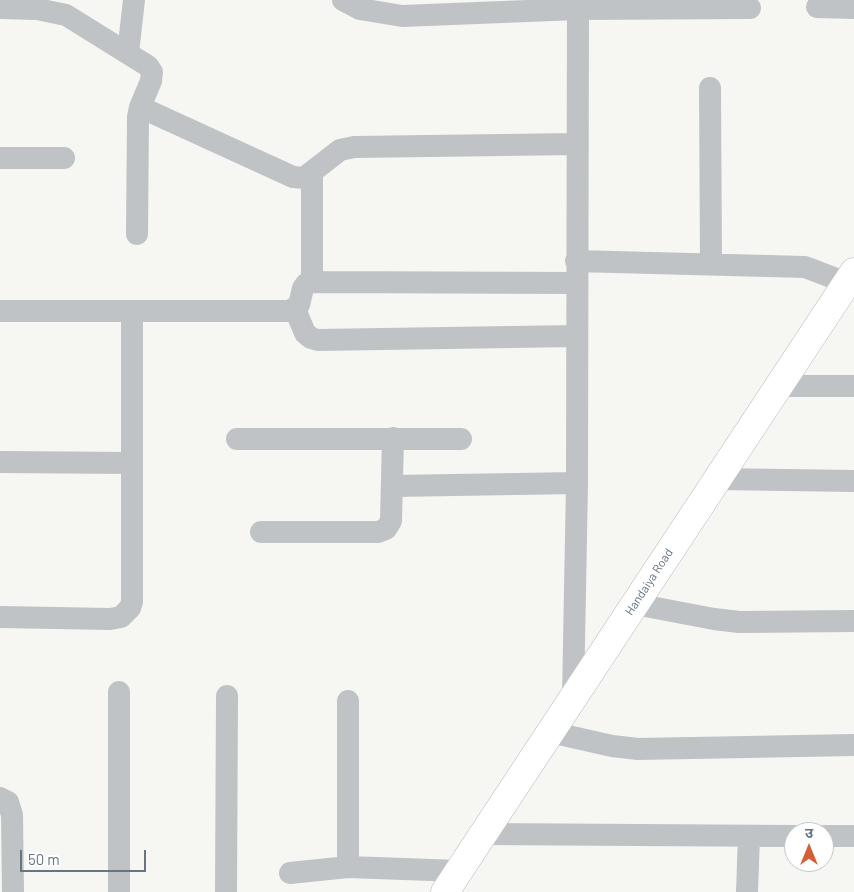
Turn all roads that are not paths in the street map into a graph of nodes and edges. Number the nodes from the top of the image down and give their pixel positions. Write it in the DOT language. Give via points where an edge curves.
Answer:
graph roads {
  1 [pos="134,0"];
  2 [pos="343,0"];
  3 [pos="578,4"];
  4 [pos="817,7"];
  5 [pos="0,8"];
  6 [pos="750,8"];
  7 [pos="854,8"];
  8 [pos="128,53"];
  9 [pos="710,88"];
  10 [pos="140,107"];
  11 [pos="577,144"];
  12 [pos="0,158"];
  13 [pos="64,158"];
  14 [pos="312,173"];
  15 [pos="137,234"];
  16 [pos="710,264"];
  17 [pos="576,272"];
  18 [pos="850,278"];
  19 [pos="312,282"];
  20 [pos="295,309"];
  21 [pos="0,311"];
  22 [pos="132,311"];
  23 [pos="576,336"];
  24 [pos="779,386"];
  25 [pos="854,386"];
  26 [pos="393,438"];
  27 [pos="237,439"];
  28 [pos="461,439"];
  29 [pos="0,462"];
  30 [pos="132,463"];
  31 [pos="717,479"];
  32 [pos="854,481"];
  33 [pos="577,482"];
  34 [pos="393,486"];
  35 [pos="261,532"];
  36 [pos="635,604"];
  37 [pos="0,618"];
  38 [pos="854,621"];
  39 [pos="119,692"];
  40 [pos="227,696"];
  41 [pos="573,697"];
  42 [pos="348,701"];
  43 [pos="550,732"];
  44 [pos="854,745"];
  45 [pos="0,798"];
  46 [pos="482,834"];
  47 [pos="749,836"];
  48 [pos="784,836"];
  49 [pos="834,836"];
  50 [pos="854,836"];
  51 [pos="348,867"];
  52 [pos="290,873"];
  53 [pos="452,882"];
  54 [pos="13,892"];
  55 [pos="119,892"];
  56 [pos="226,892"];
  57 [pos="747,892"];
  1 -- 8 [label="street"];
  2 -- 3 [label="street" via="360,9 402,16"];
  3 -- 6 [label="street"];
  3 -- 11 [label="street"];
  4 -- 7 [label="street"];
  5 -- 8 [label="street" via="37,9 66,15"];
  8 -- 10 [label="street" via="152,72"];
  9 -- 16 [label="street"];
  10 -- 14 [label="street" via="292,178 304,178"];
  10 -- 15 [label="street"];
  11 -- 14 [label="street" via="354,147 340,150"];
  11 -- 17 [label="street"];
  12 -- 13 [label="street"];
  14 -- 19 [label="street"];
  16 -- 17 [label="street"];
  16 -- 18 [label="street" via="806,267"];
  17 -- 19 [label="street"];
  17 -- 23 [label="street"];
  18 -- 24 [label="main road, Handaiya Road"];
  19 -- 20 [label="street" via="306,284"];
  20 -- 22 [label="street"];
  20 -- 23 [label="street" via="305,333 318,340"];
  21 -- 22 [label="street"];
  22 -- 30 [label="street"];
  23 -- 33 [label="street"];
  24 -- 25 [label="street"];
  24 -- 31 [label="main road, Handaiya Road"];
  26 -- 27 [label="street"];
  26 -- 28 [label="street"];
  26 -- 34 [label="street"];
  29 -- 30 [label="street"];
  30 -- 37 [label="street" via="132,602 127,613 110,620"];
  31 -- 32 [label="street"];
  31 -- 36 [label="main road, Handaiya Road"];
  33 -- 34 [label="street"];
  33 -- 41 [label="street"];
  34 -- 35 [label="street" via="391,521 386,529 378,532"];
  36 -- 38 [label="street" via="730,621"];
  36 -- 41 [label="main road, Handaiya Road"];
  39 -- 55 [label="street"];
  40 -- 56 [label="street"];
  41 -- 43 [label="main road, Handaiya Road"];
  42 -- 51 [label="street"];
  43 -- 44 [label="street" via="612,746 638,748"];
  43 -- 46 [label="main road, Handaiya Road"];
  45 -- 54 [label="street" via="8,802 12,815"];
  46 -- 47 [label="street"];
  46 -- 53 [label="main road, Handaiya Road"];
  47 -- 48 [label="street"];
  47 -- 57 [label="street"];
  49 -- 50 [label="street"];
  51 -- 52 [label="street"];
  51 -- 53 [label="street"];
}
